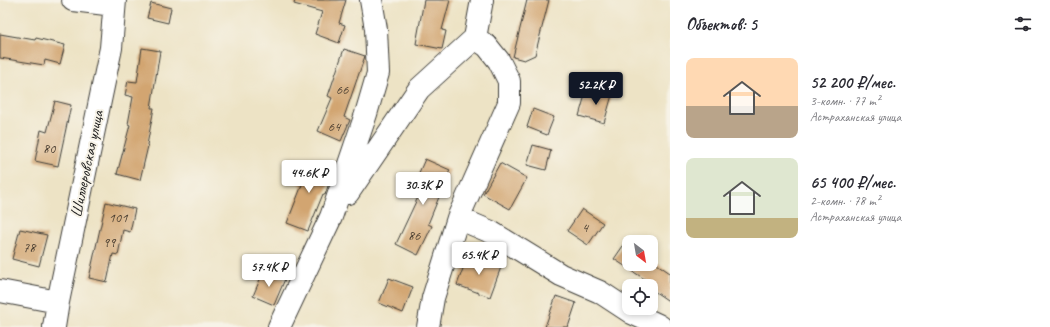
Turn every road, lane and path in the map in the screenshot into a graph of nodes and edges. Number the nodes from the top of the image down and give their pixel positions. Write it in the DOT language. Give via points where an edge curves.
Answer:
graph roads {
  1 [pos="73,0"];
  2 [pos="371,0"];
  3 [pos="482,0"];
  4 [pos="114,3"];
  5 [pos="475,38"];
  6 [pos="331,217"];
  7 [pos="458,218"];
  8 [pos="0,291"];
  9 [pos="58,302"];
  10 [pos="54,327"];
  11 [pos="279,327"];
  12 [pos="428,327"];
  13 [pos="661,327"];
  1 -- 4 [label="street"];
  2 -- 6 [label="street" via="376,29 378,73"];
  3 -- 5 [label="street"];
  4 -- 9 [label="street, Шиллеровская улица" via="111,48"];
  5 -- 6 [label="street" via="420,89"];
  5 -- 7 [label="street" via="488,46 499,61 509,81 509,103"];
  6 -- 11 [label="street"];
  7 -- 12 [label="street" via="433,298"];
  7 -- 13 [label="street" via="491,232 561,275 600,292 632,313"];
  8 -- 9 [label="street"];
  9 -- 10 [label="street, Шиллеровская улица"];
}
